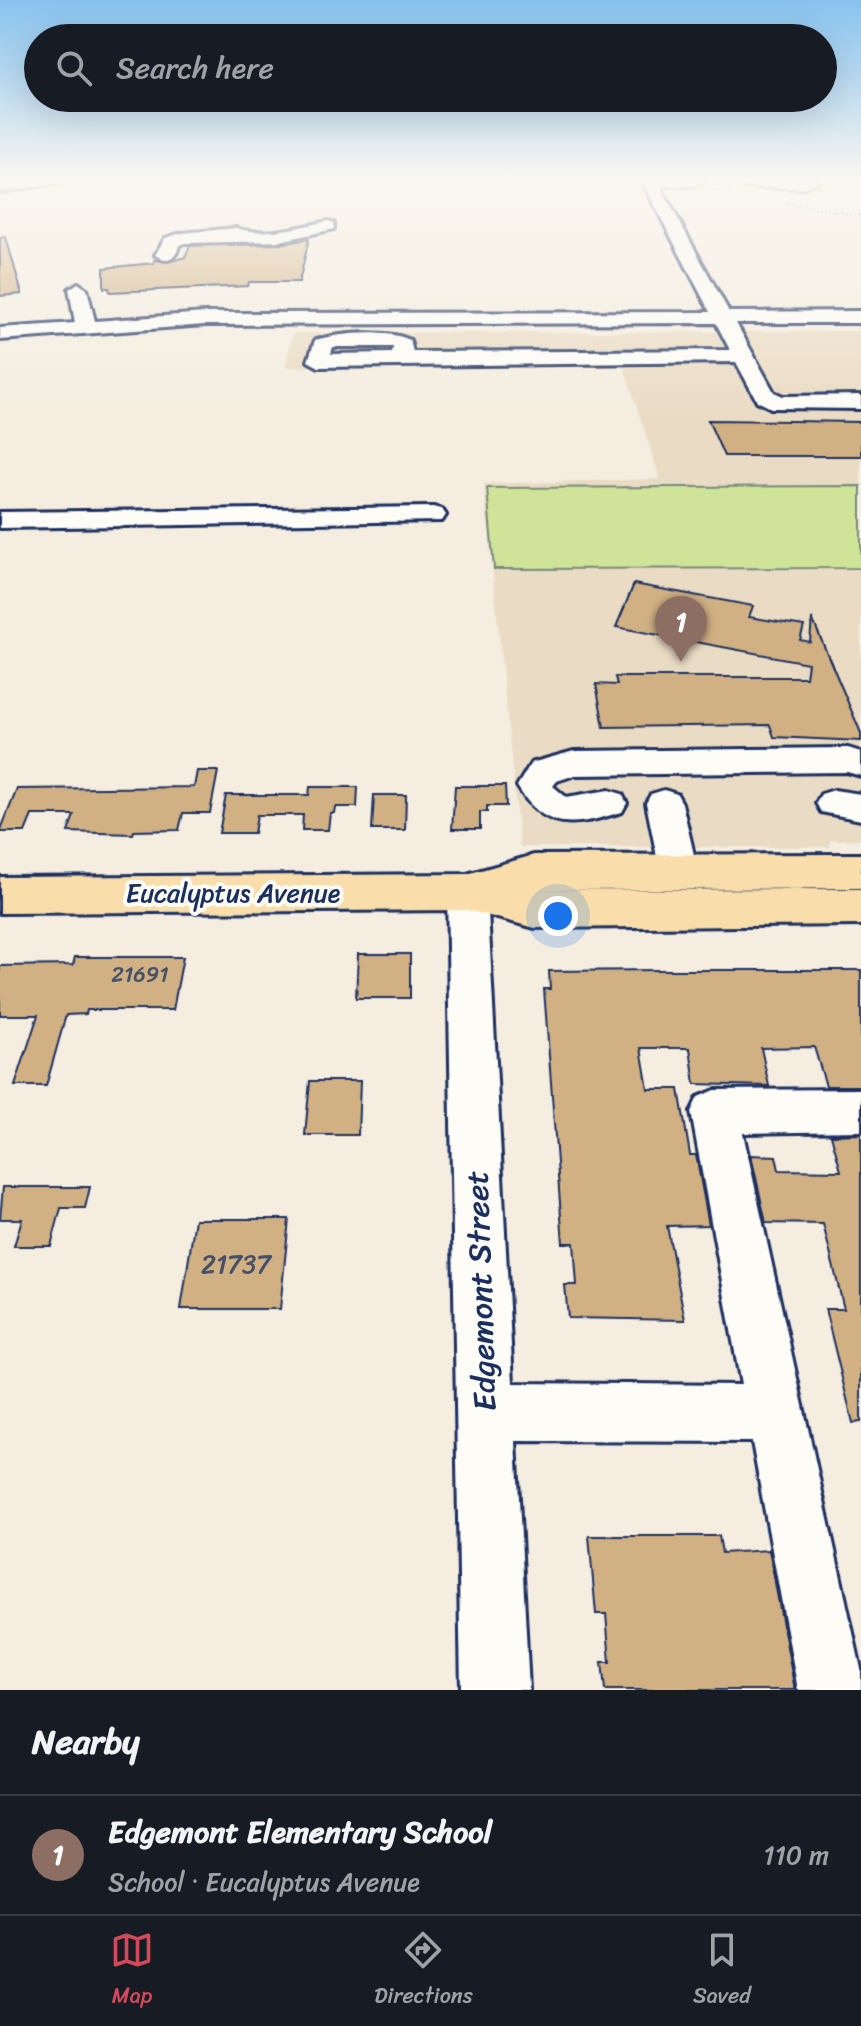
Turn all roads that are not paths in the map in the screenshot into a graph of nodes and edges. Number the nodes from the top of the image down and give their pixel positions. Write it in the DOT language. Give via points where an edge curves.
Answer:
graph roads {
  1 [pos="690,258"];
  2 [pos="78,289"];
  3 [pos="315,297"];
  4 [pos="861,317"];
  5 [pos="722,318"];
  6 [pos="309,319"];
  7 [pos="432,319"];
  8 [pos="86,327"];
  9 [pos="0,334"];
  10 [pos="743,356"];
  11 [pos="435,358"];
  12 [pos="402,361"];
  13 [pos="861,402"];
  14 [pos="433,515"];
  15 [pos="0,520"];
  16 [pos="861,764"];
  17 [pos="609,803"];
  18 [pos="664,803"];
  19 [pos="679,872"];
  20 [pos="467,892"];
  21 [pos="0,895"];
  22 [pos="859,902"];
  23 [pos="861,1110"];
  24 [pos="485,1412"];
  25 [pos="775,1412"];
  26 [pos="495,1690"];
  27 [pos="832,1690"];
  1 -- 5 [label="street"];
  2 -- 8 [label="street"];
  3 -- 6 [label="street"];
  4 -- 5 [label="street"];
  5 -- 7 [label="street"];
  5 -- 10 [label="street"];
  6 -- 7 [label="street"];
  6 -- 8 [label="street"];
  7 -- 11 [label="street"];
  8 -- 9 [label="street"];
  10 -- 11 [label="street"];
  10 -- 13 [label="street" via="765,396 779,403"];
  11 -- 12 [label="street"];
  14 -- 15 [label="street"];
  16 -- 17 [label="street" via="574,763 544,772 535,786 543,801 567,812"];
  18 -- 19 [label="street"];
  19 -- 20 [label="main road, Eucalyptus Avenue" via="534,872"];
  19 -- 22 [label="main road, Eucalyptus Avenue"];
  20 -- 21 [label="main road, Eucalyptus Avenue"];
  20 -- 22 [label="main road, Eucalyptus Avenue" via="535,910"];
  20 -- 24 [label="street, Edgemont Street"];
  23 -- 25 [label="street" via="715,1112"];
  24 -- 25 [label="street"];
  24 -- 26 [label="street, Edgemont Street"];
  25 -- 27 [label="street"];
}
